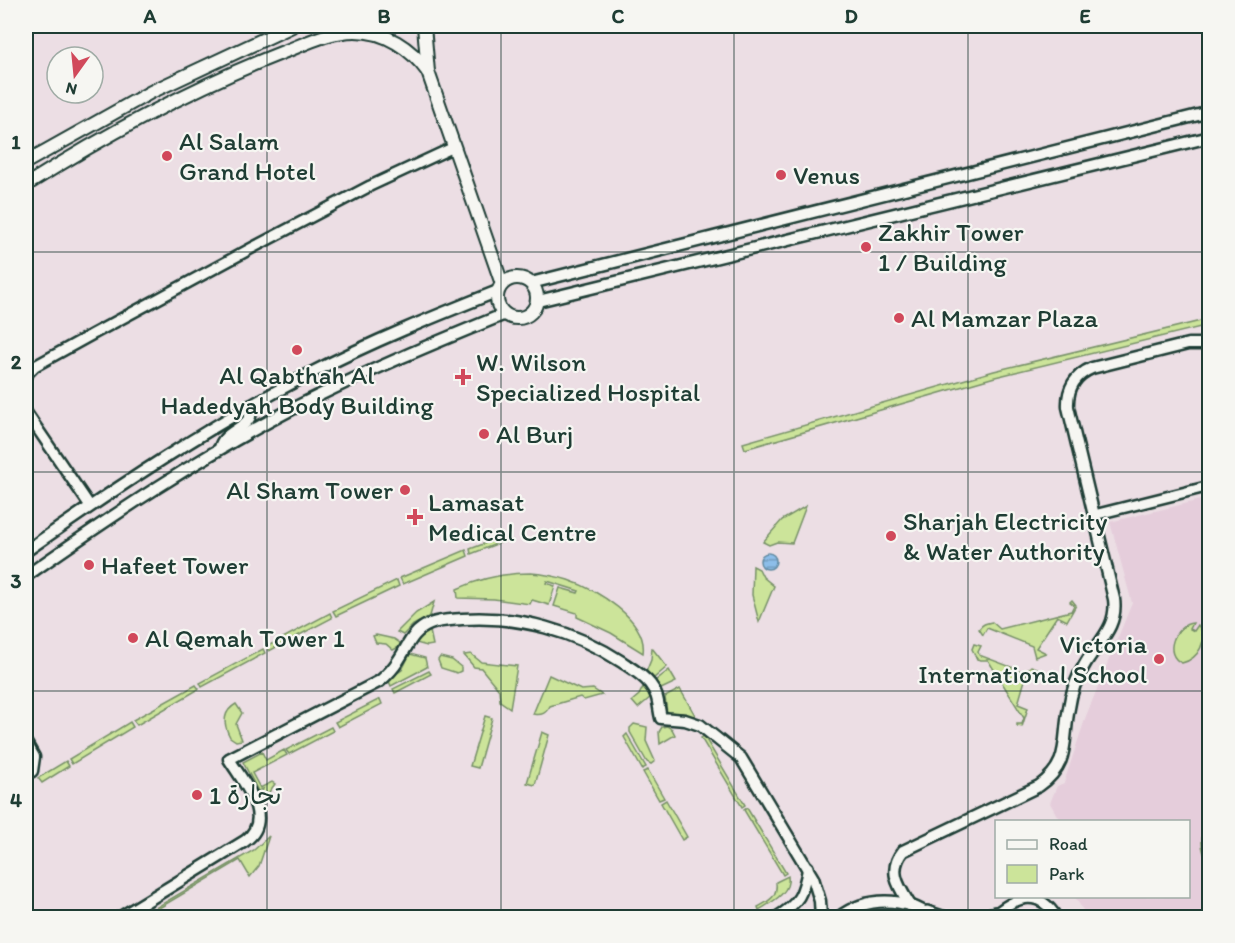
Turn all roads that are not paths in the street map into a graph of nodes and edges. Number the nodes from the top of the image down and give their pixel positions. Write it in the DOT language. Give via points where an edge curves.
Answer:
graph roads {
  1 [pos="292,26"];
  2 [pos="424,26"];
  3 [pos="428,72"];
  4 [pos="1209,112"];
  5 [pos="1209,137"];
  6 [pos="454,147"];
  7 [pos="26,162"];
  8 [pos="26,185"];
  9 [pos="531,283"];
  10 [pos="500,287"];
  11 [pos="538,302"];
  12 [pos="505,315"];
  13 [pos="1209,344"];
  14 [pos="26,375"];
  15 [pos="250,406"];
  16 [pos="26,412"];
  17 [pos="220,448"];
  18 [pos="1209,486"];
  19 [pos="90,506"];
  20 [pos="1094,515"];
  21 [pos="26,551"];
  22 [pos="26,576"];
  23 [pos="26,743"];
  24 [pos="29,773"];
  25 [pos="808,867"];
  26 [pos="910,905"];
  27 [pos="921,910"];
  28 [pos="994,914"];
  29 [pos="119,918"];
  30 [pos="776,918"];
  31 [pos="821,918"];
  32 [pos="838,918"];
  33 [pos="933,918"];
  34 [pos="948,918"];
  35 [pos="977,918"];
  36 [pos="1057,918"];
  1 -- 7 [label="main road" via="151,92"];
  2 -- 3 [label="main road"];
  3 -- 6 [label="main road"];
  3 -- 8 [label="main road" via="406,49 378,34 358,31 327,35 250,65 170,103"];
  4 -- 9 [label="street"];
  5 -- 11 [label="street"];
  6 -- 10 [label="main road"];
  6 -- 14 [label="street" via="273,237 93,334"];
  9 -- 10 [label="main road" via="513,278"];
  9 -- 11 [label="main road"];
  10 -- 12 [label="main road" via="497,304"];
  10 -- 15 [label="street" via="359,349"];
  11 -- 12 [label="main road" via="524,318"];
  12 -- 17 [label="street" via="360,375"];
  13 -- 20 [label="street" via="1188,344 1100,366 1086,370 1075,380 1068,407"];
  15 -- 17 [label="street" via="250,419 226,435"];
  15 -- 19 [label="street"];
  16 -- 19 [label="street"];
  17 -- 22 [label="street"];
  18 -- 20 [label="street"];
  19 -- 21 [label="street"];
  20 -- 26 [label="street" via="1115,614 1109,632 1084,665 1072,693 1061,762 1039,786 903,851 895,875"];
  23 -- 24 [label="street" via="34,757"];
  25 -- 29 [label="street" via="741,758 700,725 661,718 652,687 626,664 580,639 545,627 500,619 460,619 425,626 380,681 229,759 258,809 256,830 245,841"];
  25 -- 30 [label="street" via="800,898"];
  25 -- 31 [label="street" via="817,889"];
  26 -- 27 [label="street"];
  26 -- 32 [label="street" via="871,902"];
  27 -- 33 [label="street"];
  27 -- 34 [label="street"];
  28 -- 35 [label="street"];
  28 -- 36 [label="street" via="1018,899 1033,898 1047,904"];
}
